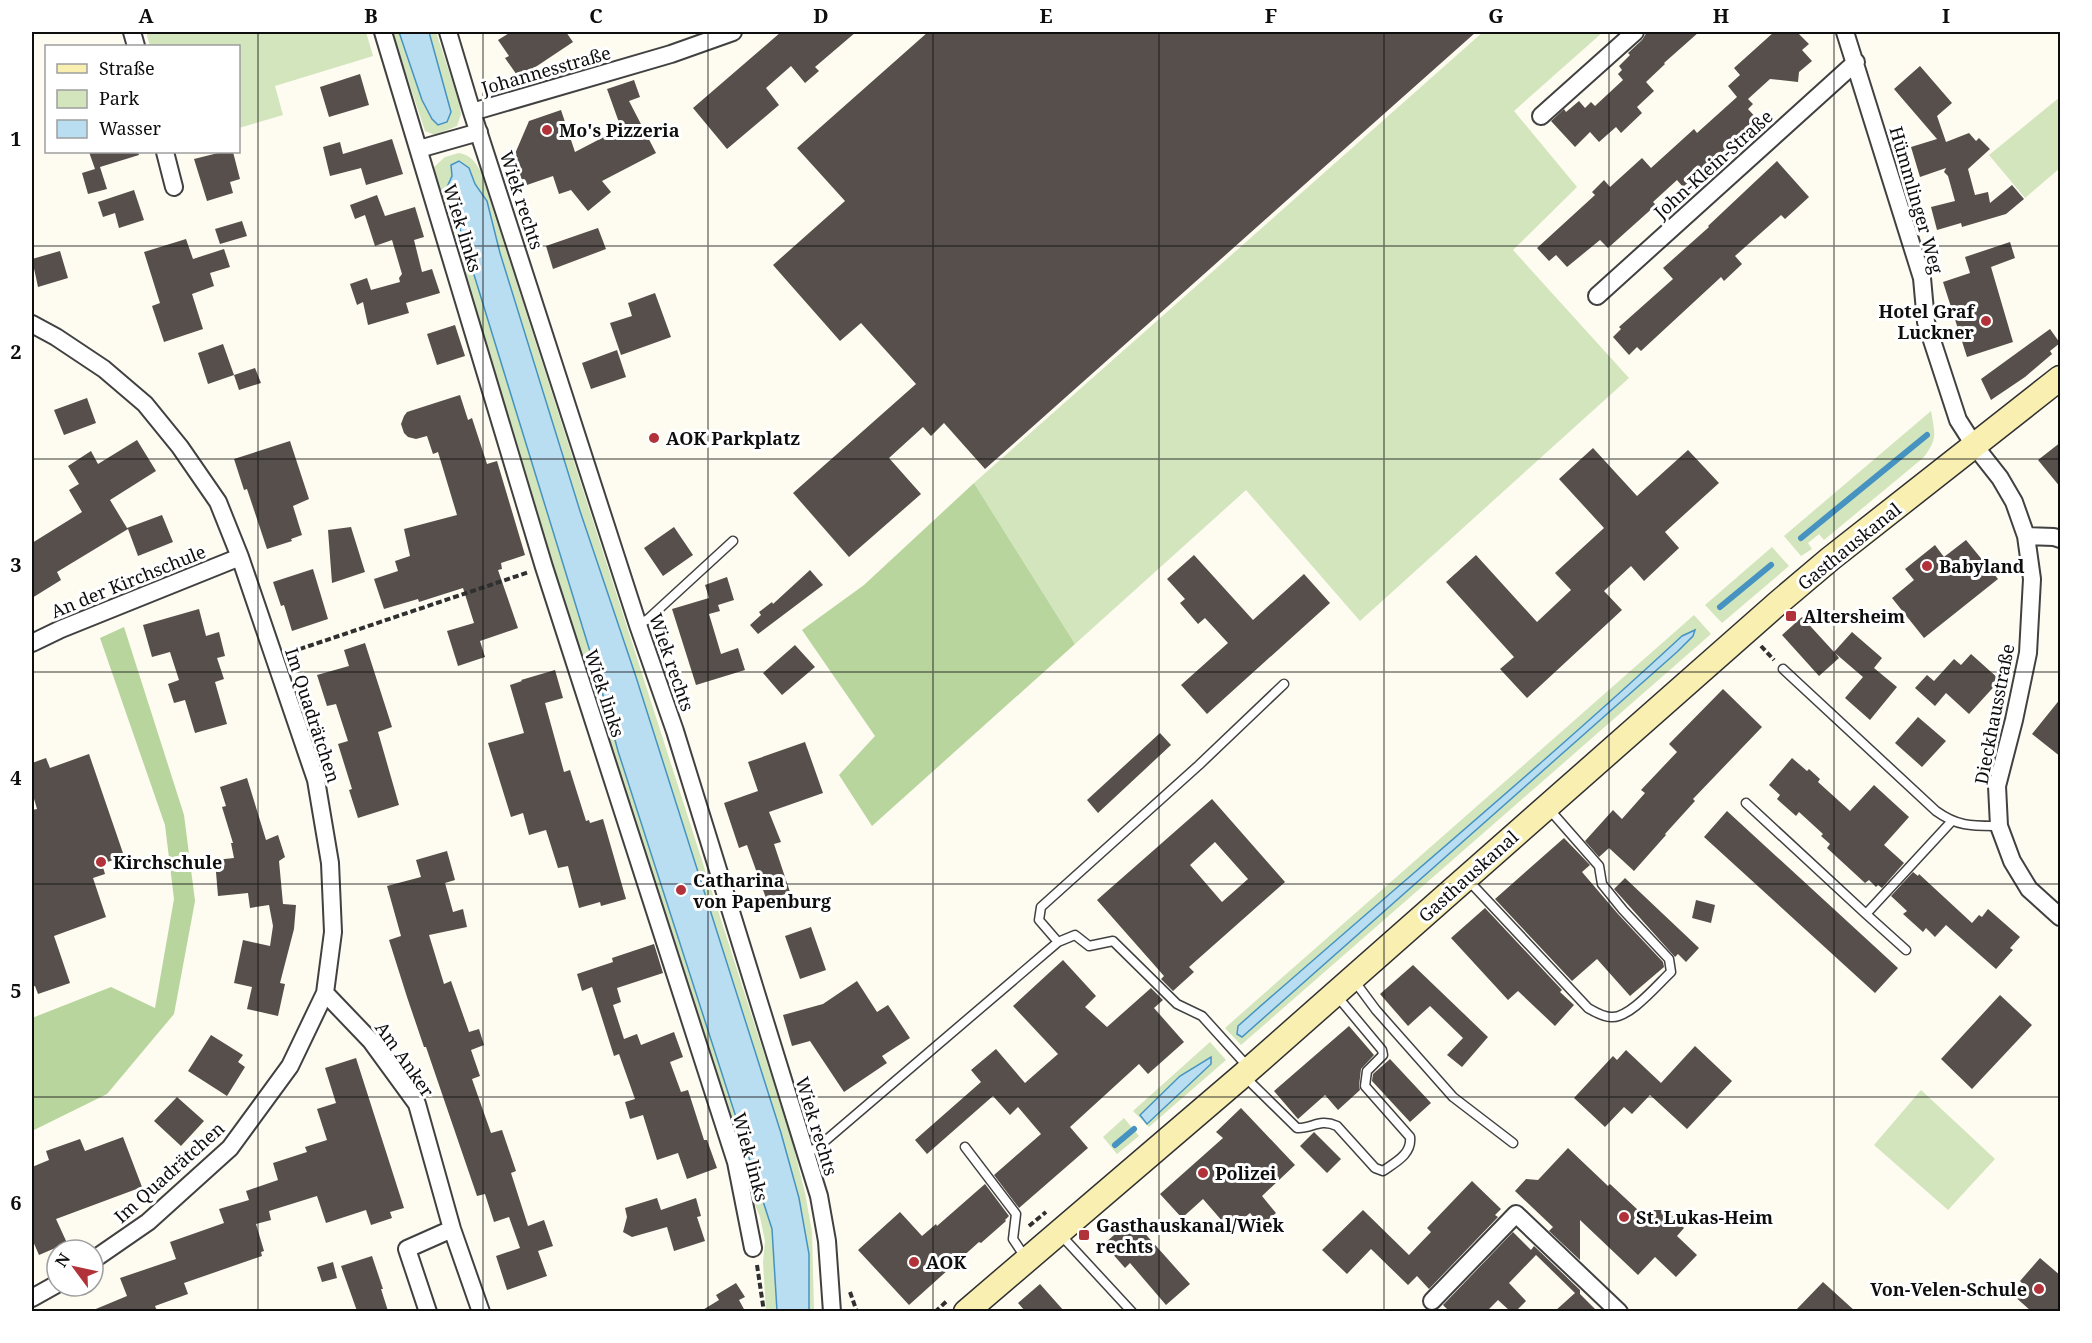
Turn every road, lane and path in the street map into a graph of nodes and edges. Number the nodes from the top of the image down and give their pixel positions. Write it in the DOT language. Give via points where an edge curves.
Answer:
graph roads {
  1 [pos="383,32"];
  2 [pos="448,32"];
  3 [pos="734,32"];
  4 [pos="1635,32"];
  5 [pos="1845,32"];
  6 [pos="1856,62"];
  7 [pos="472,112"];
  8 [pos="1541,116"];
  9 [pos="479,132"];
  10 [pos="419,149"];
  11 [pos="165,153"];
  12 [pos="174,187"];
  13 [pos="1597,296"];
  14 [pos="32,324"];
  15 [pos="2061,378"];
  16 [pos="1974,445"];
  17 [pos="2026,537"];
  18 [pos="2061,539"];
  19 [pos="733,541"];
  20 [pos="240,557"];
  21 [pos="543,567"];
  22 [pos="638,625"];
  23 [pos="1746,631"];
  24 [pos="32,643"];
  25 [pos="273,658"];
  26 [pos="1783,669"];
  27 [pos="1284,684"];
  28 [pos="1746,803"];
  29 [pos="1547,807"];
  30 [pos="1951,822"];
  31 [pos="1999,826"];
  32 [pos="1466,878"];
  33 [pos="1866,914"];
  34 [pos="2061,917"];
  35 [pos="1058,942"];
  36 [pos="1905,950"];
  37 [pos="1344,986"];
  38 [pos="325,993"];
  39 [pos="1246,1072"];
  40 [pos="1513,1143"];
  41 [pos="965,1147"];
  42 [pos="806,1154"];
  43 [pos="452,1229"];
  44 [pos="1059,1233"];
  45 [pos="753,1248"];
  46 [pos="105,1252"];
  47 [pos="1028,1260"];
  48 [pos="1432,1300"];
  49 [pos="428,1311"];
  50 [pos="481,1311"];
  51 [pos="764,1311"];
  52 [pos="832,1311"];
  53 [pos="966,1311"];
  54 [pos="1132,1311"];
  55 [pos="1619,1311"];
  1 -- 10 [label="street, Wiek links"];
  2 -- 7 [label="street, Wiek rechts"];
  3 -- 7 [label="street, Johannesstraße"];
  4 -- 8 [label="street"];
  5 -- 6 [label="street, Hümmlinger Weg"];
  6 -- 13 [label="street, John-Klein-Straße"];
  6 -- 16 [label="street, Hümmlinger Weg" via="1922,278 1926,322 1958,420"];
  7 -- 9 [label="street, Wiek rechts"];
  9 -- 10 [label="street"];
  9 -- 22 [label="street, Wiek rechts"];
  10 -- 21 [label="street, Wiek links"];
  11 -- 12 [label="street"];
  14 -- 20 [label="street, Im Quadrätchen" via="104,369 145,404 218,502"];
  15 -- 16 [label="street, Gasthauskanal"];
  16 -- 17 [label="street, Dieckhausstraße" via="2014,502"];
  16 -- 23 [label="street, Gasthauskanal"];
  17 -- 18 [label="street"];
  17 -- 31 [label="street, Dieckhausstraße" via="2032,579 2028,653 1997,786"];
  19 -- 22 [label="lane"];
  20 -- 24 [label="street, An der Kirchschule"];
  20 -- 25 [label="street, Im Quadrätchen"];
  21 -- 25 [label="path"];
  21 -- 45 [label="street, Wiek links" via="736,1162"];
  22 -- 42 [label="street, Wiek rechts" via="675,731"];
  23 -- 26 [label="path"];
  23 -- 29 [label="street, Gasthauskanal"];
  25 -- 38 [label="street, Im Quadrätchen" via="316,780 330,863 333,932"];
  26 -- 30 [label="lane"];
  27 -- 35 [label="lane" via="1041,907 1039,920"];
  28 -- 33 [label="lane"];
  29 -- 32 [label="street, Gasthauskanal"];
  29 -- 32 [label="lane" via="1599,866 1602,884 1609,893 1669,959 1671,972 1635,1006 1611,1018 1588,1008"];
  30 -- 31 [label="lane"];
  30 -- 33 [label="lane"];
  31 -- 34 [label="street, Dieckhausstraße" via="2012,861 2029,889"];
  32 -- 37 [label="street, Gasthauskanal"];
  33 -- 36 [label="lane"];
  35 -- 39 [label="lane" via="1075,935 1089,946 1113,941 1177,1004 1202,1016"];
  35 -- 42 [label="lane"];
  37 -- 39 [label="street, Gasthauskanal"];
  37 -- 39 [label="lane" via="1382,1050 1383,1056 1367,1071 1365,1086 1410,1137 1406,1154 1383,1171 1375,1168 1337,1126 1318,1123 1297,1128"];
  37 -- 40 [label="lane" via="1376,1010 1454,1097"];
  38 -- 43 [label="street, Am Anker" via="371,1041 417,1104"];
  38 -- 46 [label="street, Im Quadrätchen" via="290,1066 230,1148 148,1222"];
  39 -- 44 [label="street, Gasthauskanal"];
  41 -- 47 [label="lane" via="1016,1214 1013,1239"];
  42 -- 52 [label="street, Wiek rechts" via="827,1241"];
  43 -- 49 [label="street" via="407,1249"];
  43 -- 50 [label="street, Am Anker"];
  44 -- 47 [label="street, Gasthauskanal"];
  44 -- 54 [label="lane"];
  45 -- 51 [label="path"];
  47 -- 53 [label="street, Gasthauskanal"];
  48 -- 55 [label="street" via="1516,1214"];
}
